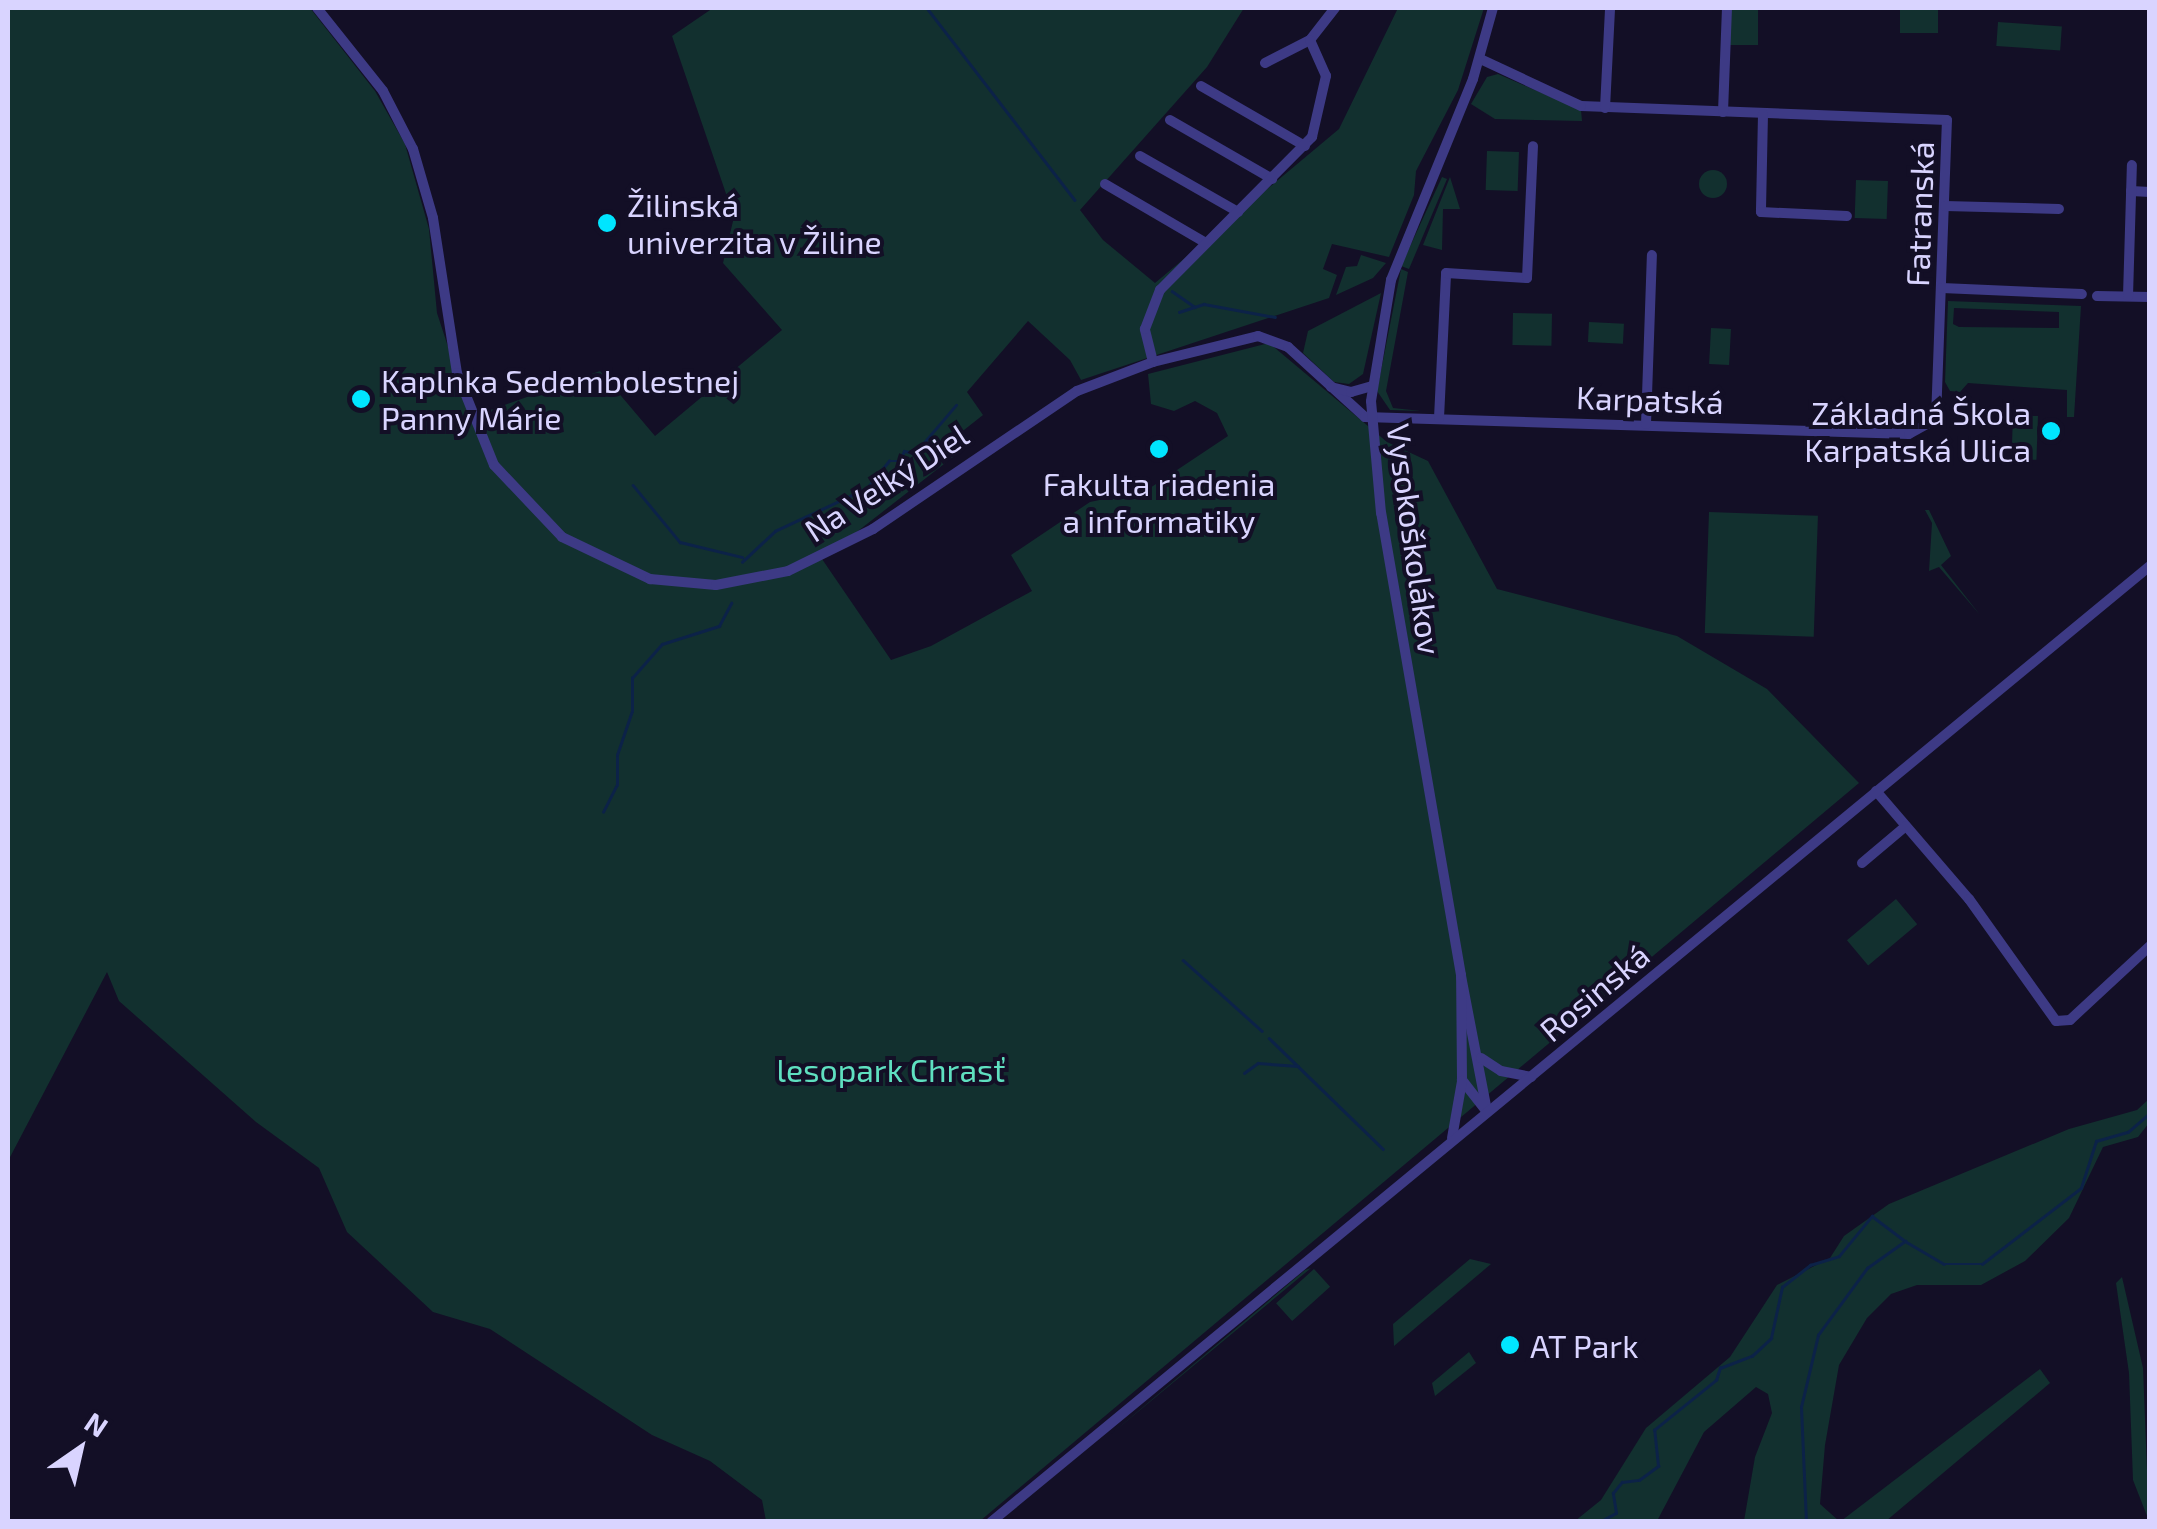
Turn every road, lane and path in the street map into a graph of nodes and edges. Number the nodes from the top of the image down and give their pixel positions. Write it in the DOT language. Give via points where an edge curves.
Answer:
graph roads {
  1 [pos="318,8"];
  2 [pos="1335,8"];
  3 [pos="1493,8"];
  4 [pos="1610,8"];
  5 [pos="1727,8"];
  6 [pos="1310,40"];
  7 [pos="1480,59"];
  8 [pos="1264,63"];
  9 [pos="1202,86"];
  10 [pos="1606,108"];
  11 [pos="1722,112"];
  12 [pos="1763,114"];
  13 [pos="1170,120"];
  14 [pos="1305,146"];
  15 [pos="1533,146"];
  16 [pos="1140,156"];
  17 [pos="2132,165"];
  18 [pos="1272,179"];
  19 [pos="1105,184"];
  20 [pos="2131,191"];
  21 [pos="2150,192"];
  22 [pos="1945,206"];
  23 [pos="2058,209"];
  24 [pos="1238,212"];
  25 [pos="1846,216"];
  26 [pos="1206,243"];
  27 [pos="1652,255"];
  28 [pos="1942,288"];
  29 [pos="2082,294"];
  30 [pos="2097,296"];
  31 [pos="2128,296"];
  32 [pos="2150,297"];
  33 [pos="1153,362"];
  34 [pos="1372,386"];
  35 [pos="1330,387"];
  36 [pos="1371,416"];
  37 [pos="1440,418"];
  38 [pos="1646,424"];
  39 [pos="1926,429"];
  40 [pos="2150,566"];
  41 [pos="1876,791"];
  42 [pos="1906,826"];
  43 [pos="1862,864"];
  44 [pos="2150,946"];
  45 [pos="1461,975"];
  46 [pos="1482,1058"];
  47 [pos="1530,1076"];
  48 [pos="1462,1080"];
  49 [pos="1487,1112"];
  50 [pos="1450,1142"];
  51 [pos="991,1522"];
  1 -- 33 [label="street, Na Veľký Diel" via="383,91 413,149 433,218 457,373 494,465 546,525 616,568 697,586 788,571 873,528 1056,403"];
  2 -- 6 [label="street"];
  3 -- 7 [label="street, Vysokoškolákov"];
  4 -- 10 [label="street"];
  5 -- 11 [label="street"];
  6 -- 8 [label="street"];
  6 -- 14 [label="street" via="1324,64 1326,90"];
  7 -- 10 [label="street, Fatranská" via="1567,104"];
  7 -- 34 [label="street, Vysokoškolákov" via="1396,265"];
  9 -- 14 [label="street"];
  10 -- 11 [label="street, Fatranská"];
  11 -- 12 [label="street, Fatranská"];
  12 -- 22 [label="street, Fatranská" via="1947,120"];
  12 -- 25 [label="street" via="1761,212"];
  13 -- 18 [label="street"];
  14 -- 18 [label="street"];
  15 -- 37 [label="street" via="1526,278 1446,273"];
  16 -- 24 [label="street"];
  17 -- 20 [label="street"];
  18 -- 24 [label="street"];
  19 -- 26 [label="street"];
  20 -- 21 [label="street"];
  20 -- 31 [label="street"];
  22 -- 23 [label="street"];
  22 -- 28 [label="street, Fatranská"];
  24 -- 26 [label="street"];
  26 -- 33 [label="street" via="1149,309"];
  27 -- 38 [label="street"];
  28 -- 29 [label="street"];
  28 -- 39 [label="street, Fatranská" via="1938,412"];
  30 -- 31 [label="street"];
  31 -- 32 [label="street"];
  33 -- 35 [label="street, Na Veľký Diel" via="1265,337 1288,347"];
  34 -- 35 [label="street" via="1351,392"];
  34 -- 36 [label="street, Vysokoškolákov"];
  35 -- 36 [label="street, Na Veľký Diel" via="1356,415"];
  36 -- 37 [label="street, Karpatská"];
  36 -- 45 [label="street, Vysokoškolákov" via="1380,512"];
  37 -- 38 [label="street, Karpatská"];
  38 -- 39 [label="street, Karpatská"];
  40 -- 41 [label="street, Rosinská"];
  41 -- 42 [label="street"];
  41 -- 47 [label="street, Rosinská"];
  42 -- 43 [label="street"];
  42 -- 44 [label="street" via="2061,1024"];
  45 -- 46 [label="street, Vysokoškolákov"];
  45 -- 48 [label="street, Vysokoškolákov"];
  46 -- 47 [label="street" via="1501,1072"];
  46 -- 49 [label="street, Vysokoškolákov"];
  47 -- 49 [label="street, Rosinská"];
  48 -- 49 [label="street"];
  48 -- 50 [label="street, Vysokoškolákov"];
  49 -- 50 [label="street, Rosinská"];
  50 -- 51 [label="street, Rosinská"];
}
